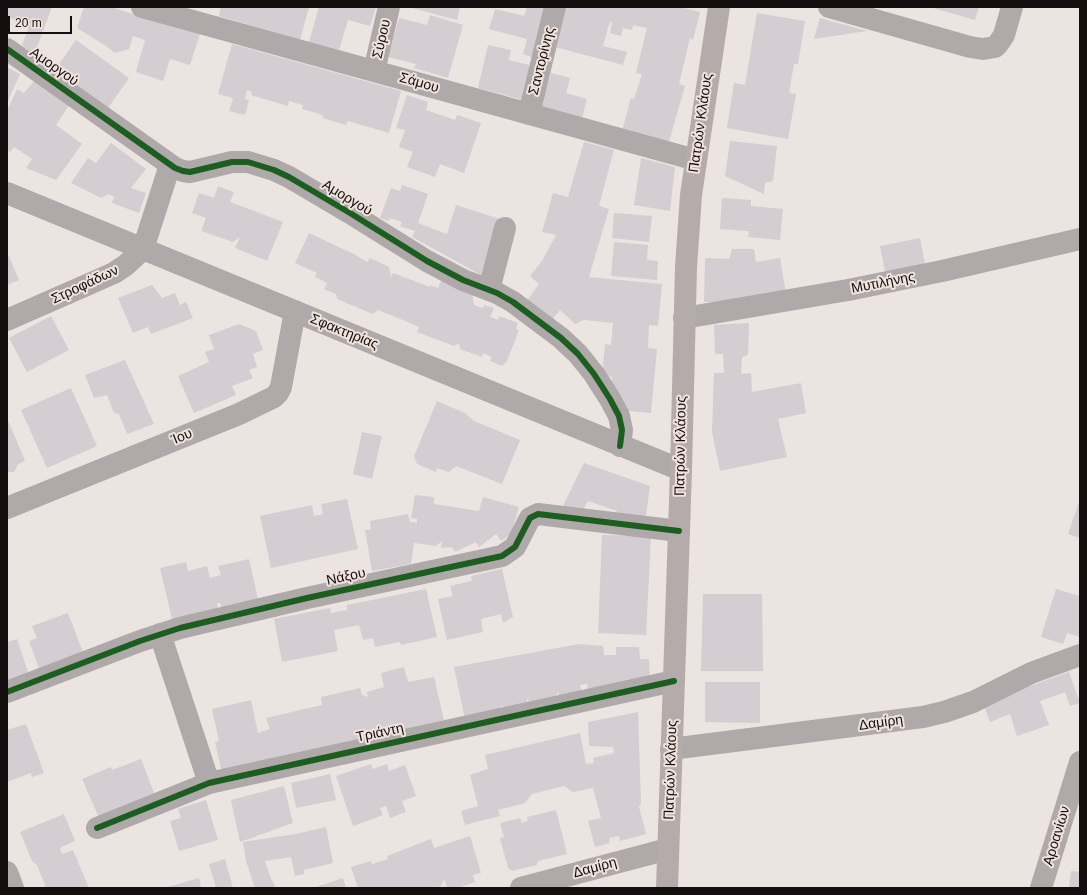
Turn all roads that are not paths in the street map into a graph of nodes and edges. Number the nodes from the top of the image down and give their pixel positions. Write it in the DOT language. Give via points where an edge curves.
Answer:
graph roads {
  1 [pos="142,7"];
  2 [pos="389,7"];
  3 [pos="555,7"];
  4 [pos="719,7"];
  5 [pos="829,7"];
  6 [pos="1012,7"];
  7 [pos="210,16"];
  8 [pos="7,49"];
  9 [pos="374,71"];
  10 [pos="528,114"];
  11 [pos="696,160"];
  12 [pos="170,165"];
  13 [pos="7,194"];
  14 [pos="505,228"];
  15 [pos="1080,239"];
  16 [pos="143,249"];
  17 [pos="489,290"];
  18 [pos="295,311"];
  19 [pos="684,318"];
  20 [pos="7,320"];
  21 [pos="620,446"];
  22 [pos="681,470"];
  23 [pos="7,508"];
  24 [pos="679,532"];
  25 [pos="160,634"];
  26 [pos="1080,655"];
  27 [pos="674,681"];
  28 [pos="7,692"];
  29 [pos="671,749"];
  30 [pos="1080,762"];
  31 [pos="209,783"];
  32 [pos="97,828"];
  33 [pos="668,849"];
  34 [pos="7,872"];
  35 [pos="13,888"];
  36 [pos="521,888"];
  37 [pos="667,888"];
  38 [pos="1041,888"];
  1 -- 7 [label="street, Σάμου"];
  2 -- 9 [label="street, Σύρου"];
  3 -- 10 [label="street, Σαντορίνης"];
  4 -- 11 [label="main road, Πατρών Κλάους"];
  5 -- 6 [label="street" via="983,49 998,44 1004,35"];
  7 -- 9 [label="street, Σάμου"];
  8 -- 12 [label="street, Αμοργού"];
  9 -- 10 [label="street, Σάμου"];
  10 -- 11 [label="street, Σάμου"];
  11 -- 19 [label="main road, Πατρών Κλάους" via="688,233"];
  12 -- 16 [label="street, Στροφάδων"];
  12 -- 17 [label="street, Αμοργού" via="190,172 232,162 248,162 274,170 290,177 427,261"];
  13 -- 16 [label="street, Σφακτηρίας"];
  14 -- 17 [label="street"];
  15 -- 19 [label="street, Μυτιλήνης" via="848,290"];
  16 -- 18 [label="street, Σφακτηρίας"];
  16 -- 20 [label="street, Στροφάδων" via="114,273"];
  17 -- 21 [label="street, Αμοργού" via="512,302 552,330 585,363 601,384 619,416 622,430"];
  18 -- 21 [label="street, Σφακτηρίας"];
  18 -- 23 [label="street, Ίου" via="280,387 274,397 239,414"];
  19 -- 22 [label="main road, Πατρών Κλάους"];
  21 -- 22 [label="street, Σφακτηρίας"];
  22 -- 24 [label="main road, Πατρών Κλάους"];
  24 -- 25 [label="street, Νάξου" via="538,514 530,518 515,547 502,556 307,598"];
  24 -- 27 [label="main road, Πατρών Κλάους"];
  25 -- 28 [label="street, Νάξου"];
  25 -- 31 [label="street"];
  26 -- 29 [label="street, Δαμίρη" via="1031,673 973,702 944,712 908,719"];
  27 -- 29 [label="main road, Πατρών Κλάους"];
  27 -- 31 [label="street, Τριάντη"];
  29 -- 33 [label="main road, Πατρών Κλάους"];
  30 -- 38 [label="street, Αροανίων"];
  31 -- 32 [label="street, Τριάντη"];
  33 -- 36 [label="street, Δαμίρη"];
  33 -- 37 [label="main road, Πατρών Κλάους"];
  34 -- 35 [label="street"];
}
